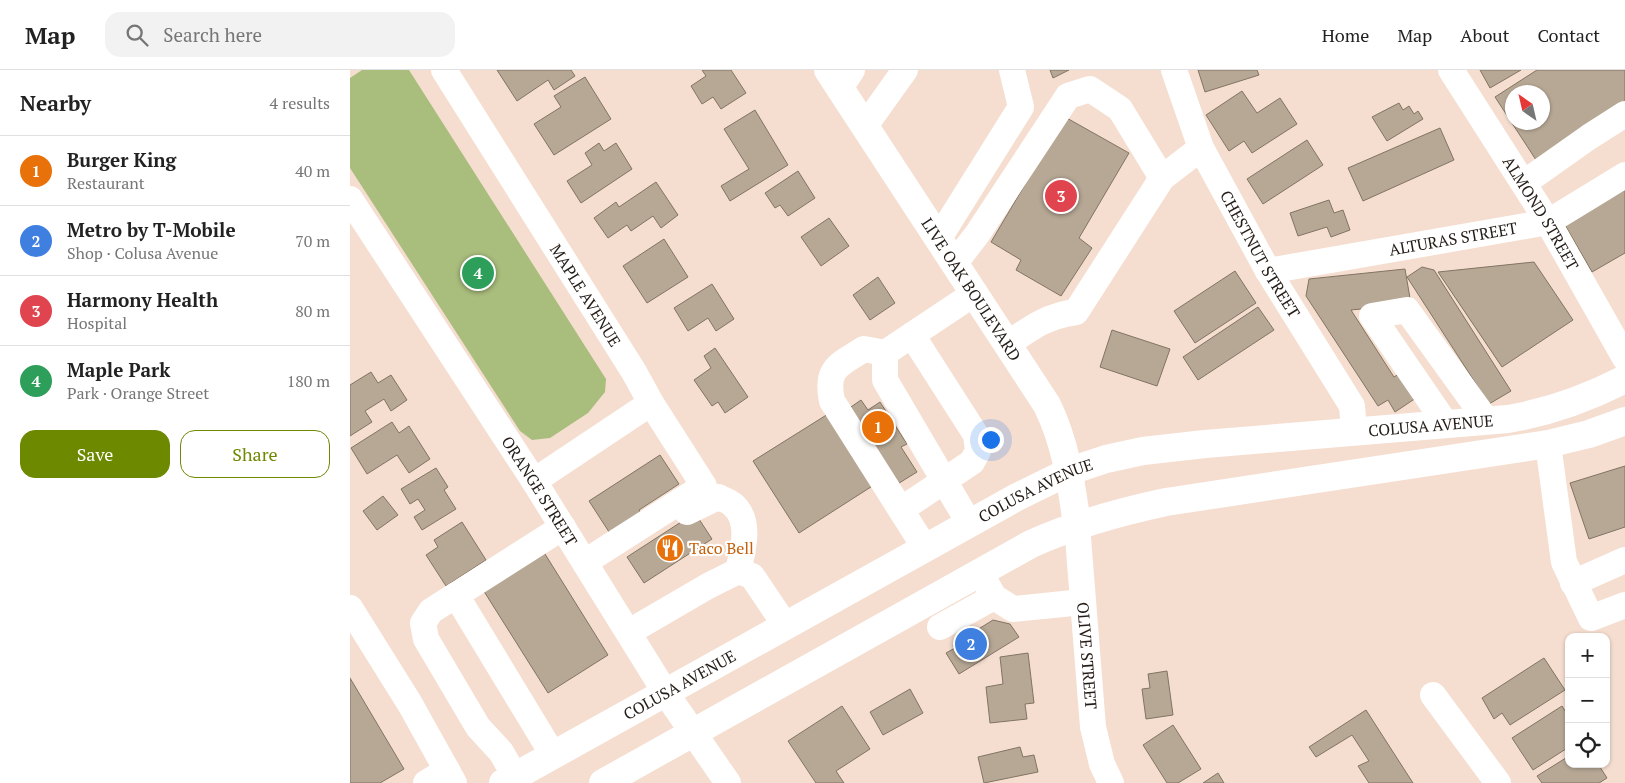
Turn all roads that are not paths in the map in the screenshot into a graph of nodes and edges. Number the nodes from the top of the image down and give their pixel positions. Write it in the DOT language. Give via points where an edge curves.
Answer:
graph roads {
  1 [pos="444,70"];
  2 [pos="905,70"];
  3 [pos="1012,70"];
  4 [pos="1174,70"];
  5 [pos="1451,70"];
  6 [pos="840,76"];
  7 [pos="1625,114"];
  8 [pos="865,126"];
  9 [pos="1200,148"];
  10 [pos="1625,176"];
  11 [pos="1162,178"];
  12 [pos="1524,183"];
  13 [pos="350,199"];
  14 [pos="1548,222"];
  15 [pos="939,238"];
  16 [pos="955,263"];
  17 [pos="1268,271"];
  18 [pos="975,293"];
  19 [pos="912,335"];
  20 [pos="1008,344"];
  21 [pos="885,353"];
  22 [pos="1625,358"];
  23 [pos="1455,378"];
  24 [pos="1625,379"];
  25 [pos="1425,395"];
  26 [pos="651,402"];
  27 [pos="1487,421"];
  28 [pos="1625,421"];
  29 [pos="1446,424"];
  30 [pos="1354,431"];
  31 [pos="1548,444"];
  32 [pos="1070,470"];
  33 [pos="1326,476"];
  34 [pos="534,481"];
  35 [pos="944,481"];
  36 [pos="902,509"];
  37 [pos="969,523"];
  38 [pos="1076,525"];
  39 [pos="563,527"];
  40 [pos="925,548"];
  41 [pos="1625,560"];
  42 [pos="589,568"];
  43 [pos="738,571"];
  44 [pos="980,572"];
  45 [pos="1568,572"];
  46 [pos="456,595"];
  47 [pos="994,597"];
  48 [pos="1083,602"];
  49 [pos="1625,606"];
  50 [pos="350,608"];
  51 [pos="785,625"];
  52 [pos="940,627"];
  53 [pos="629,632"];
  54 [pos="665,692"];
  55 [pos="1433,695"];
  56 [pos="692,733"];
  57 [pos="553,755"];
  58 [pos="443,779"];
  59 [pos="509,780"];
  60 [pos="1492,781"];
  61 [pos="603,783"];
  62 [pos="728,783"];
  63 [pos="1111,783"];
  1 -- 26 [label="street, MAPLE AVENUE"];
  2 -- 8 [label="street"];
  3 -- 15 [label="street" via="1021,108"];
  4 -- 9 [label="street, CHESTNUT STREET"];
  5 -- 12 [label="street, ALMOND STREET"];
  6 -- 8 [label="main road, LIVE OAK BOULEVARD"];
  7 -- 12 [label="street"];
  8 -- 15 [label="main road, LIVE OAK BOULEVARD"];
  9 -- 11 [label="street"];
  9 -- 17 [label="street, CHESTNUT STREET"];
  10 -- 14 [label="street, ALTURAS STREET"];
  11 -- 16 [label="street" via="1120,109 1090,89 1068,96"];
  11 -- 20 [label="street" via="1076,312 1040,322"];
  12 -- 14 [label="street, ALMOND STREET"];
  13 -- 34 [label="street, ORANGE STREET"];
  14 -- 17 [label="street, ALTURAS STREET"];
  14 -- 22 [label="street, ALMOND STREET"];
  15 -- 16 [label="main road, LIVE OAK BOULEVARD"];
  16 -- 18 [label="main road, LIVE OAK BOULEVARD"];
  17 -- 30 [label="street, CHESTNUT STREET" via="1352,406"];
  18 -- 19 [label="street"];
  18 -- 20 [label="main road, LIVE OAK BOULEVARD"];
  19 -- 21 [label="street"];
  19 -- 35 [label="street" via="976,436 978,451 972,462"];
  20 -- 32 [label="main road, LIVE OAK BOULEVARD" via="1051,413"];
  21 -- 35 [label="street" via="884,380"];
  21 -- 36 [label="street" via="864,349 841,363 831,374 828,385 832,401"];
  23 -- 25 [label="street"];
  23 -- 25 [label="street" via="1408,310 1372,316"];
  23 -- 27 [label="street"];
  24 -- 27 [label="main road, COLUSA AVENUE" via="1548,411"];
  25 -- 29 [label="street"];
  26 -- 34 [label="street"];
  26 -- 42 [label="street, MAPLE AVENUE" via="704,486"];
  27 -- 29 [label="main road, COLUSA AVENUE"];
  28 -- 31 [label="main road, COLUSA AVENUE"];
  29 -- 30 [label="main road, COLUSA AVENUE"];
  30 -- 32 [label="main road, COLUSA AVENUE" via="1143,451"];
  30 -- 33 [label="main road" via="1346,450"];
  31 -- 33 [label="main road, COLUSA AVENUE"];
  31 -- 45 [label="street"];
  32 -- 37 [label="main road, COLUSA AVENUE"];
  32 -- 38 [label="main road, LIVE OAK BOULEVARD"];
  33 -- 38 [label="main road, COLUSA AVENUE" via="1166,502"];
  34 -- 39 [label="street, ORANGE STREET"];
  35 -- 36 [label="street"];
  35 -- 37 [label="street"];
  36 -- 40 [label="street"];
  37 -- 40 [label="main road, COLUSA AVENUE"];
  38 -- 44 [label="main road, COLUSA AVENUE" via="1031,544"];
  38 -- 48 [label="street, OLIVE STREET"];
  39 -- 42 [label="street, ORANGE STREET"];
  39 -- 46 [label="street"];
  40 -- 51 [label="main road, COLUSA AVENUE"];
  41 -- 45 [label="street"];
  42 -- 43 [label="street" via="699,504 718,497 732,504 742,518 745,540"];
  42 -- 53 [label="street, ORANGE STREET"];
  43 -- 51 [label="street" via="752,576"];
  43 -- 53 [label="street"];
  44 -- 47 [label="street"];
  44 -- 56 [label="main road, COLUSA AVENUE"];
  45 -- 49 [label="street" via="1592,618"];
  46 -- 57 [label="street"];
  46 -- 59 [label="street" via="431,611 423,623 426,639 478,727 502,752"];
  47 -- 48 [label="street" via="1013,609"];
  47 -- 52 [label="street"];
  48 -- 63 [label="street, OLIVE STREET" via="1093,727 1102,764"];
  50 -- 58 [label="street" via="410,704"];
  51 -- 54 [label="main road, COLUSA AVENUE"];
  53 -- 54 [label="street, ORANGE STREET"];
  54 -- 56 [label="street, ORANGE STREET"];
  54 -- 57 [label="main road, COLUSA AVENUE"];
  55 -- 60 [label="street"];
  56 -- 61 [label="main road, COLUSA AVENUE"];
  56 -- 62 [label="street, ORANGE STREET"];
  57 -- 59 [label="main road, COLUSA AVENUE"];
}
